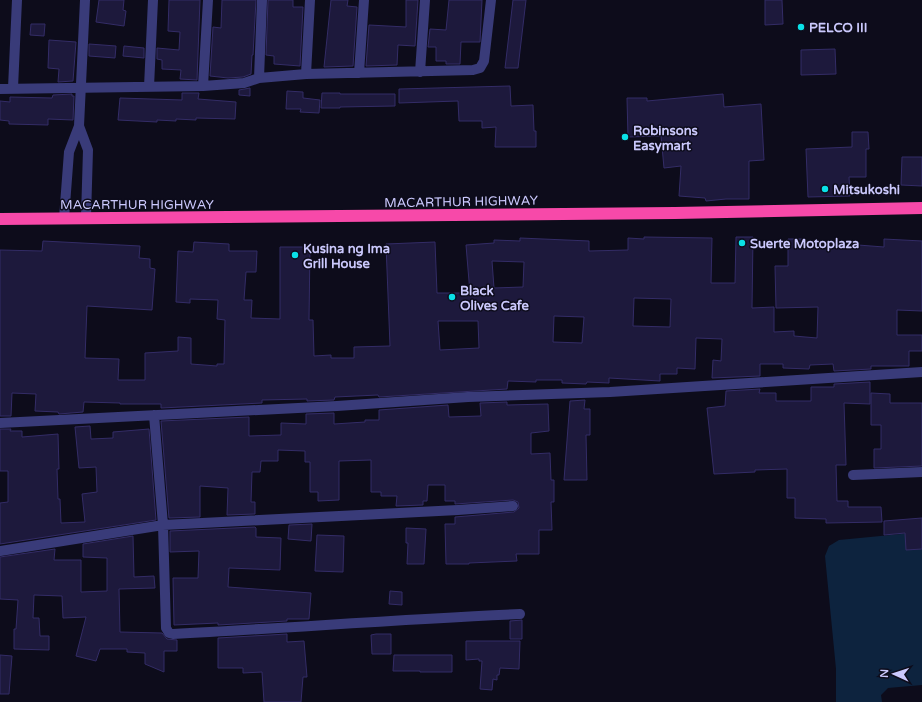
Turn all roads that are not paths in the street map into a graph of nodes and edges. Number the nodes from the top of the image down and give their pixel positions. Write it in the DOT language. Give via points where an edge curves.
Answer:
graph roads {
  1 [pos="17,0"];
  2 [pos="85,0"];
  3 [pos="153,0"];
  4 [pos="208,0"];
  5 [pos="262,0"];
  6 [pos="310,0"];
  7 [pos="364,0"];
  8 [pos="424,0"];
  9 [pos="491,0"];
  10 [pos="420,72"];
  11 [pos="359,73"];
  12 [pos="306,74"];
  13 [pos="259,78"];
  14 [pos="203,86"];
  15 [pos="149,87"];
  16 [pos="13,88"];
  17 [pos="81,88"];
  18 [pos="0,89"];
  19 [pos="79,126"];
  20 [pos="922,208"];
  21 [pos="64,218"];
  22 [pos="86,218"];
  23 [pos="0,219"];
  24 [pos="922,372"];
  25 [pos="154,415"];
  26 [pos="0,423"];
  27 [pos="922,472"];
  28 [pos="853,475"];
  29 [pos="513,506"];
  30 [pos="163,525"];
  31 [pos="0,551"];
  32 [pos="520,614"];
  1 -- 16 [label="street"];
  2 -- 17 [label="street"];
  3 -- 15 [label="street"];
  4 -- 14 [label="street"];
  5 -- 13 [label="street"];
  6 -- 12 [label="street"];
  7 -- 11 [label="street"];
  8 -- 10 [label="street"];
  9 -- 10 [label="street" via="484,61 480,68"];
  10 -- 11 [label="street"];
  11 -- 12 [label="street"];
  12 -- 13 [label="street"];
  13 -- 14 [label="street" via="244,83"];
  14 -- 15 [label="street"];
  15 -- 17 [label="street"];
  16 -- 17 [label="street"];
  16 -- 18 [label="street"];
  17 -- 19 [label="street"];
  19 -- 21 [label="street" via="69,152"];
  19 -- 22 [label="street" via="88,150"];
  20 -- 22 [label="highway, MACARTHUR HIGHWAY"];
  21 -- 22 [label="highway, MACARTHUR HIGHWAY"];
  21 -- 23 [label="highway, MACARTHUR HIGHWAY"];
  24 -- 25 [label="street" via="610,392 468,397"];
  25 -- 26 [label="street"];
  25 -- 30 [label="street"];
  27 -- 28 [label="street"];
  29 -- 30 [label="street"];
  30 -- 31 [label="street"];
  30 -- 32 [label="street" via="165,614 169,633"];
}
